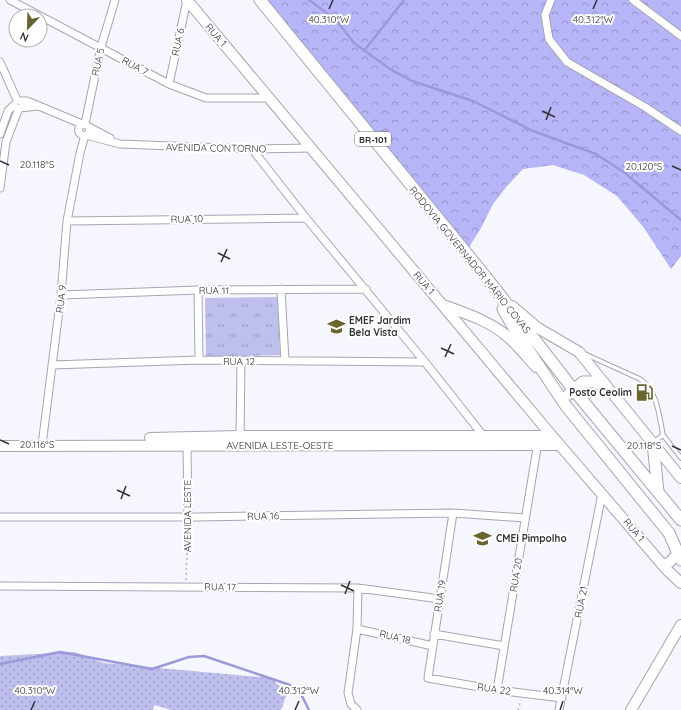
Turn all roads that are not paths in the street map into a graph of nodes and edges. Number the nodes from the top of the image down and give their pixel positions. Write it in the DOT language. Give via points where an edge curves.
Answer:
graph roads {
  1 [pos="10,0"];
  2 [pos="116,0"];
  3 [pos="187,0"];
  4 [pos="260,0"];
  5 [pos="552,0"];
  6 [pos="633,0"];
  7 [pos="681,36"];
  8 [pos="101,47"];
  9 [pos="0,62"];
  10 [pos="169,84"];
  11 [pos="269,98"];
  12 [pos="18,104"];
  13 [pos="84,130"];
  14 [pos="681,131"];
  15 [pos="0,134"];
  16 [pos="3,142"];
  17 [pos="311,148"];
  18 [pos="252,149"];
  19 [pos="0,188"];
  20 [pos="306,218"];
  21 [pos="67,221"];
  22 [pos="486,277"];
  23 [pos="282,289"];
  24 [pos="366,289"];
  25 [pos="198,290"];
  26 [pos="499,294"];
  27 [pos="62,295"];
  28 [pos="443,305"];
  29 [pos="579,352"];
  30 [pos="199,360"];
  31 [pos="241,361"];
  32 [pos="285,361"];
  33 [pos="425,362"];
  34 [pos="52,365"];
  35 [pos="552,384"];
  36 [pos="605,386"];
  37 [pos="573,389"];
  38 [pos="566,406"];
  39 [pos="664,435"];
  40 [pos="552,436"];
  41 [pos="0,438"];
  42 [pos="240,440"];
  43 [pos="486,441"];
  44 [pos="538,441"];
  45 [pos="42,442"];
  46 [pos="653,443"];
  47 [pos="187,445"];
  48 [pos="560,445"];
  49 [pos="0,446"];
  50 [pos="681,458"];
  51 [pos="681,478"];
  52 [pos="658,492"];
  53 [pos="602,494"];
  54 [pos="453,513"];
  55 [pos="0,517"];
  56 [pos="188,517"];
  57 [pos="525,518"];
  58 [pos="681,520"];
  59 [pos="680,556"];
  60 [pos="663,565"];
  61 [pos="681,583"];
  62 [pos="0,586"];
  63 [pos="358,588"];
  64 [pos="440,599"];
  65 [pos="681,625"];
  66 [pos="357,629"];
  67 [pos="434,634"];
  68 [pos="433,646"];
  69 [pos="504,646"];
  70 [pos="428,678"];
  71 [pos="497,690"];
  72 [pos="562,698"];
  73 [pos="358,710"];
  74 [pos="559,710"];
  75 [pos="631,710"];
  1 -- 8 [label="street, RUA 7"];
  2 -- 8 [label="street, RUA 5"];
  3 -- 10 [label="street, RUA 6"];
  3 -- 11 [label="street, RUA 1"];
  4 -- 22 [label="main road, RODOVIA GOVERNADOR MÁRIO COVAS / BR-101"];
  5 -- 14 [label="street" via="545,15 550,39 567,62"];
  6 -- 7 [label="street"];
  8 -- 10 [label="street, RUA 7"];
  8 -- 13 [label="street, RUA 5"];
  9 -- 12 [label="street"];
  10 -- 11 [label="street, RUA 7" via="206,98"];
  11 -- 17 [label="street, RUA 1"];
  12 -- 13 [label="street, AVENIDA CONTORNO" via="39,106 69,119"];
  12 -- 15 [label="street" via="8,111"];
  12 -- 16 [label="street"];
  13 -- 18 [label="street, AVENIDA CONTORNO" via="120,144"];
  13 -- 21 [label="street, RUA 9"];
  16 -- 19 [label="street"];
  17 -- 18 [label="street, AVENIDA CONTORNO"];
  17 -- 28 [label="street, RUA 1"];
  18 -- 20 [label="street"];
  20 -- 21 [label="street, RUA 10"];
  20 -- 24 [label="street"];
  21 -- 27 [label="street, RUA 9"];
  22 -- 26 [label="main road, RODOVIA GOVERNADOR MÁRIO COVAS / BR-101"];
  22 -- 35 [label="main road" via="515,330"];
  23 -- 24 [label="street, RUA 11"];
  23 -- 25 [label="street, RUA 11"];
  23 -- 32 [label="street"];
  24 -- 33 [label="street"];
  25 -- 27 [label="street, RUA 11"];
  25 -- 30 [label="street"];
  26 -- 29 [label="street" via="538,328"];
  26 -- 37 [label="main road, RODOVIA GOVERNADOR MÁRIO COVAS / BR-101"];
  27 -- 34 [label="street, RUA 9"];
  28 -- 35 [label="street" via="474,316 508,337"];
  28 -- 40 [label="street, RUA 1"];
  29 -- 36 [label="street"];
  29 -- 39 [label="lane" via="648,385 653,391"];
  30 -- 31 [label="street, RUA 12"];
  30 -- 34 [label="street, RUA 12"];
  31 -- 32 [label="street, RUA 12"];
  31 -- 42 [label="street"];
  32 -- 33 [label="street, RUA 12"];
  33 -- 43 [label="street"];
  34 -- 45 [label="street, RUA 9"];
  35 -- 38 [label="main road"];
  36 -- 37 [label="main road" via="583,382"];
  36 -- 46 [label="street"];
  37 -- 38 [label="main road" via="567,396"];
  37 -- 52 [label="main road, RODOVIA GOVERNADOR MÁRIO COVAS / BR-101"];
  38 -- 59 [label="main road" via="669,533"];
  39 -- 46 [label="lane"];
  39 -- 50 [label="lane"];
  40 -- 44 [label="street, AVENIDA LESTE-OESTE"];
  40 -- 48 [label="street, RUA 1"];
  41 -- 45 [label="street, AVENIDA LESTE-OESTE"];
  42 -- 43 [label="street, AVENIDA LESTE-OESTE"];
  42 -- 45 [label="street, AVENIDA LESTE-OESTE"];
  42 -- 47 [label="street, AVENIDA LESTE-OESTE"];
  43 -- 44 [label="street, AVENIDA LESTE-OESTE"];
  44 -- 48 [label="street, AVENIDA LESTE-OESTE"];
  44 -- 57 [label="street, RUA 20"];
  45 -- 47 [label="street, AVENIDA LESTE-OESTE"];
  45 -- 49 [label="street, AVENIDA LESTE-OESTE"];
  46 -- 51 [label="street"];
  46 -- 52 [label="main road"];
  47 -- 56 [label="street, AVENIDA LESTE"];
  48 -- 53 [label="street, RUA 1"];
  52 -- 58 [label="main road, RODOVIA GOVERNADOR MÁRIO COVAS / BR-101"];
  53 -- 60 [label="street, RUA 1"];
  53 -- 72 [label="street, RUA 21"];
  54 -- 56 [label="street, RUA 16"];
  54 -- 57 [label="street, RUA 16"];
  54 -- 64 [label="street, RUA 19"];
  55 -- 56 [label="street, RUA 16"];
  57 -- 69 [label="street, RUA 20"];
  59 -- 60 [label="street"];
  60 -- 61 [label="street, RUA 1"];
  62 -- 63 [label="street, RUA 17"];
  63 -- 64 [label="street, RUA 17"];
  63 -- 66 [label="street"];
  64 -- 67 [label="street, RUA 19"];
  65 -- 75 [label="street"];
  66 -- 68 [label="street, RUA 18"];
  66 -- 73 [label="street" via="348,693 351,704"];
  67 -- 68 [label="street, RUA 19"];
  67 -- 69 [label="street"];
  68 -- 70 [label="street, RUA 19"];
  69 -- 71 [label="street, RUA 20"];
  70 -- 71 [label="street, RUA 22"];
  71 -- 72 [label="street, RUA 22"];
  72 -- 74 [label="street, RUA 21"];
}
